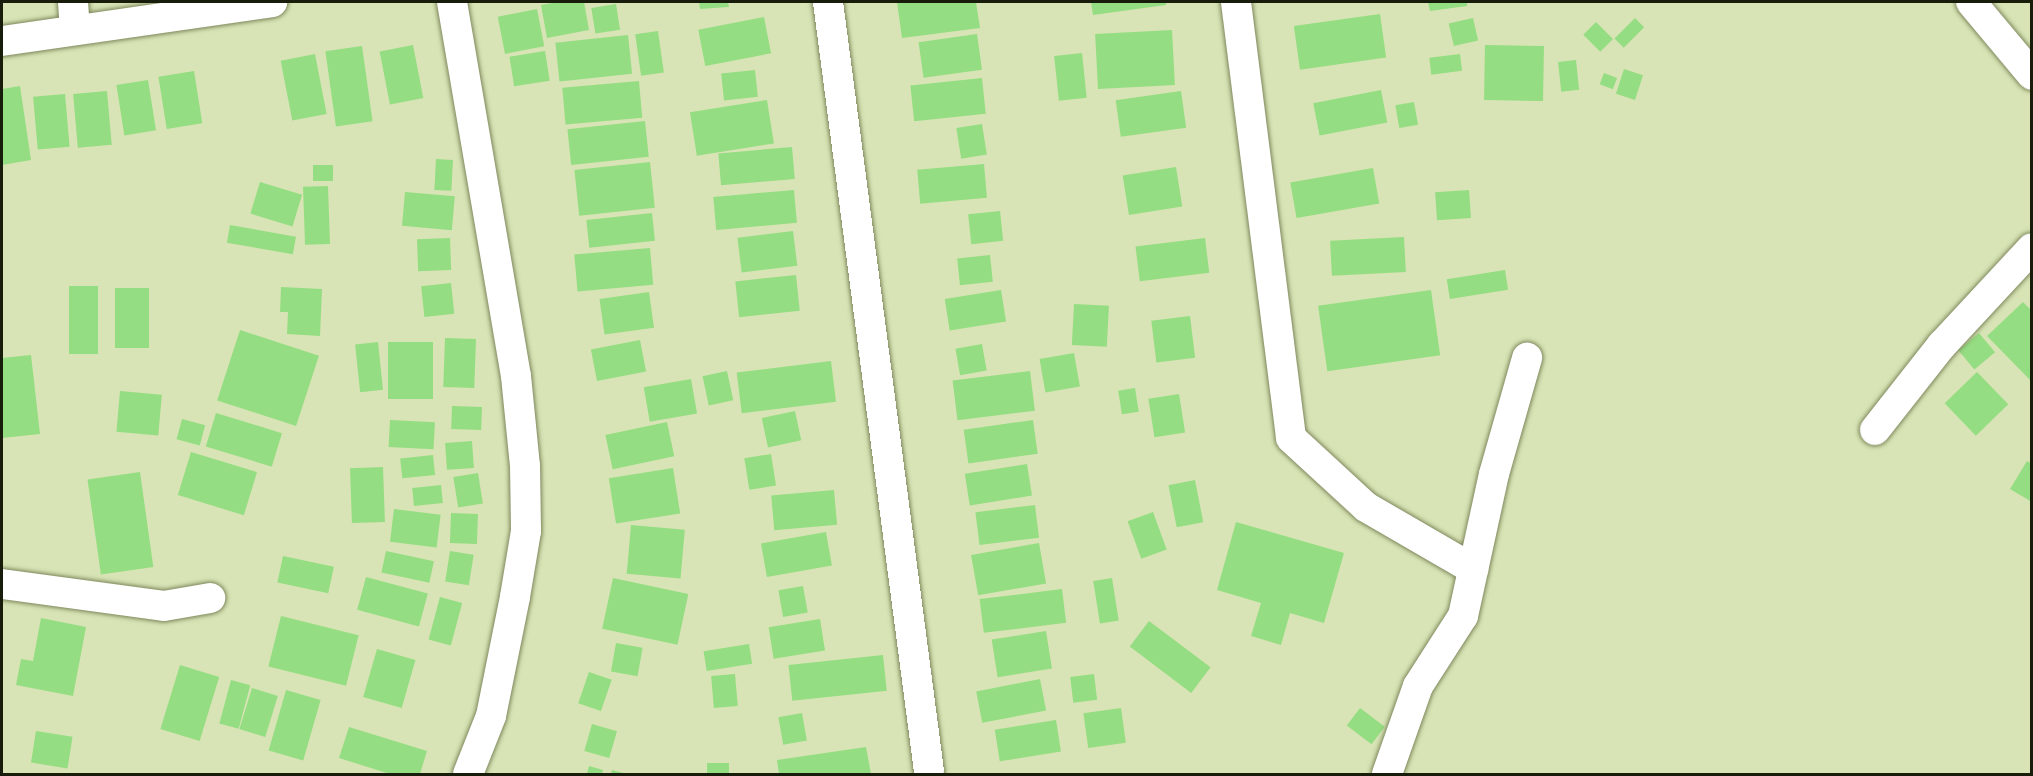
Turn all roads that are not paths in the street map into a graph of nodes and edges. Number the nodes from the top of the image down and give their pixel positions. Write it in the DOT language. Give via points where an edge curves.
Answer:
graph roads {
  1 [pos="272,2"];
  2 [pos="452,2"];
  3 [pos="828,2"];
  4 [pos="1236,2"];
  5 [pos="1971,2"];
  6 [pos="74,16"];
  7 [pos="2,41"];
  8 [pos="2031,75"];
  9 [pos="2031,248"];
  10 [pos="1527,358"];
  11 [pos="1875,430"];
  12 [pos="1473,568"];
  13 [pos="2,584"];
  14 [pos="210,598"];
  15 [pos="929,771"];
  16 [pos="468,774"];
  17 [pos="1387,774"];
  1 -- 6 [label="street"];
  2 -- 16 [label="street" via="516,376 525,466 526,531 515,597 490,716"];
  3 -- 15 [label="street"];
  4 -- 12 [label="street" via="1291,438 1366,507"];
  5 -- 8 [label="street"];
  6 -- 7 [label="street"];
  9 -- 11 [label="street" via="1942,345"];
  10 -- 12 [label="street"];
  12 -- 17 [label="street" via="1462,616 1418,686"];
  13 -- 14 [label="street" via="164,606"];
}
